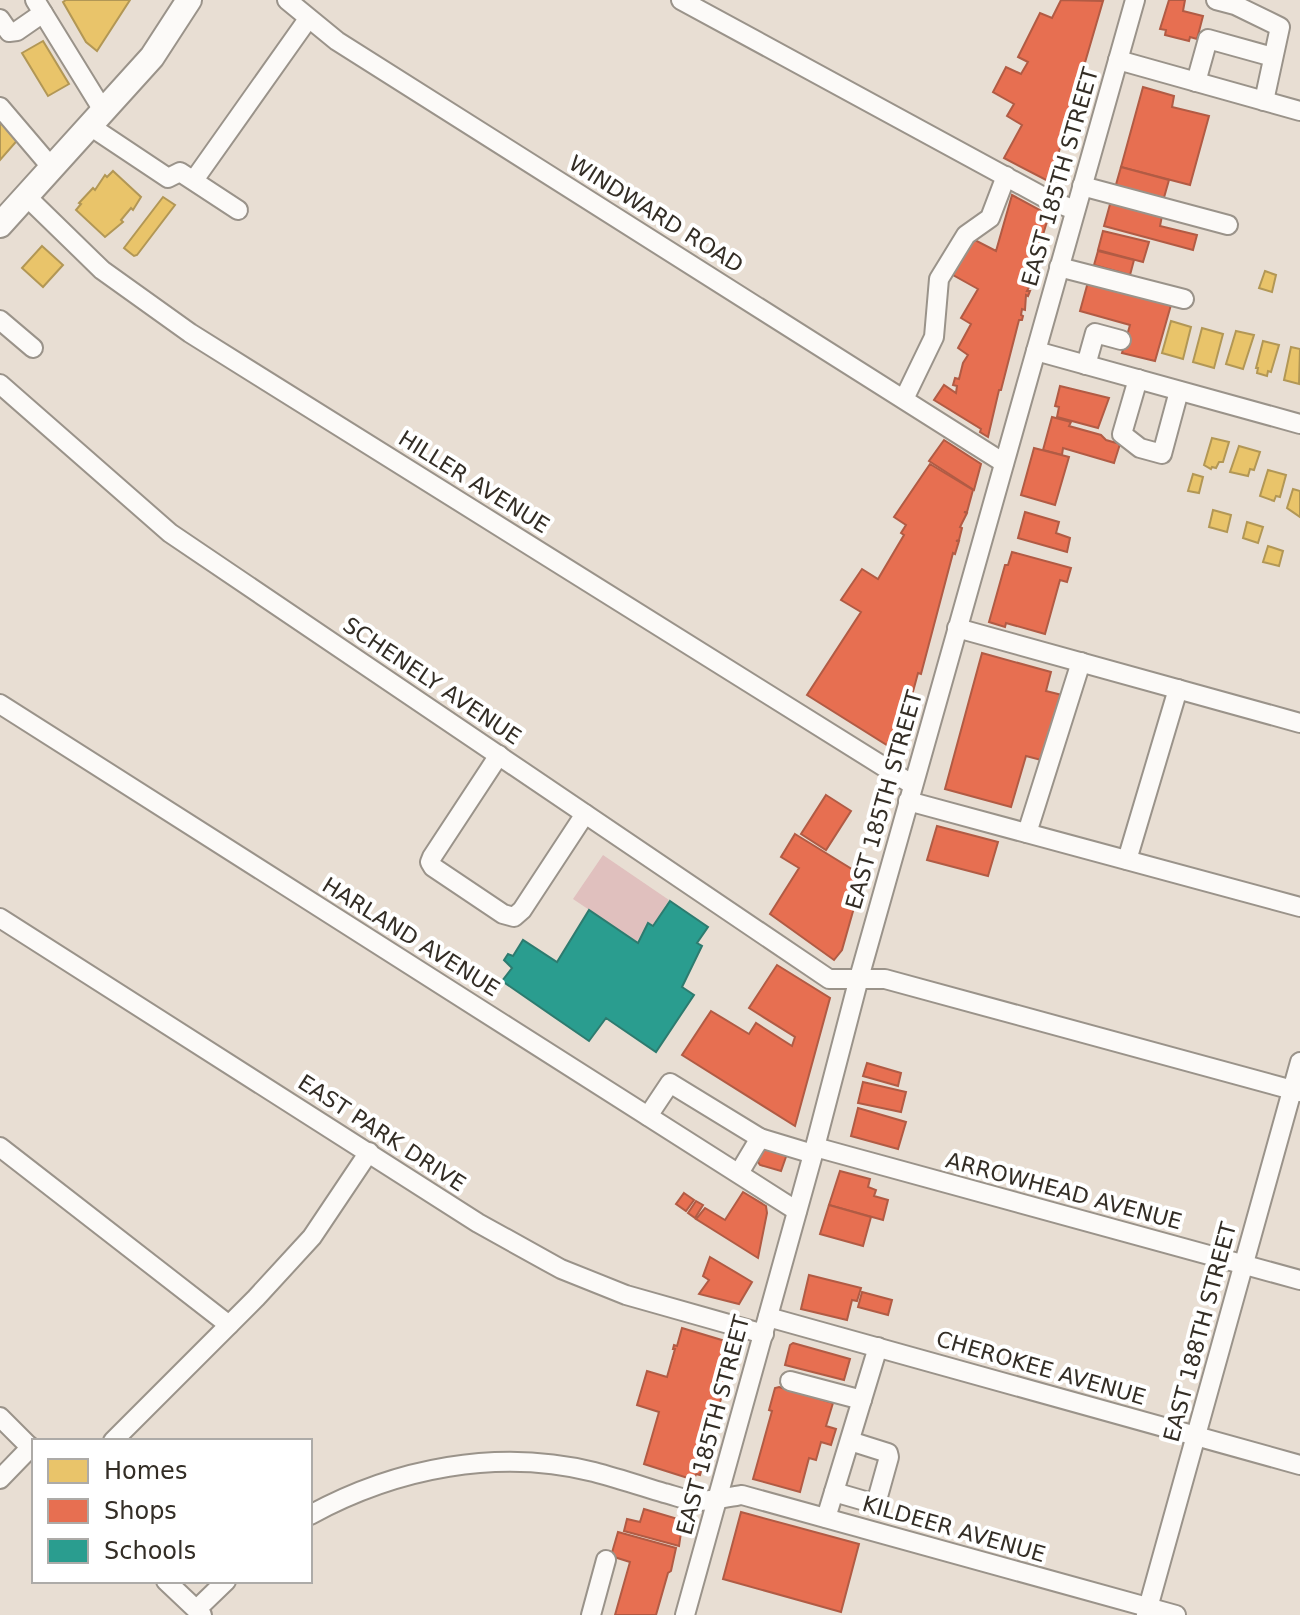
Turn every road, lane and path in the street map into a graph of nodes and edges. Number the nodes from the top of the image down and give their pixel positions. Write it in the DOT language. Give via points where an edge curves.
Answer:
graph roads {
  1 [pos="189,0"];
  2 [pos="287,0"];
  3 [pos="681,0"];
  4 [pos="1135,0"];
  5 [pos="1216,0"];
  6 [pos="39,7"];
  7 [pos="0,19"];
  8 [pos="308,19"];
  9 [pos="1273,57"];
  10 [pos="1118,60"];
  11 [pos="1196,82"];
  12 [pos="1264,101"];
  13 [pos="0,107"];
  14 [pos="1300,111"];
  15 [pos="97,119"];
  16 [pos="52,168"];
  17 [pos="1006,176"];
  18 [pos="194,180"];
  19 [pos="1082,186"];
  20 [pos="27,197"];
  21 [pos="238,210"];
  22 [pos="1075,210"];
  23 [pos="0,225"];
  24 [pos="1228,225"];
  25 [pos="1059,267"];
  26 [pos="1184,299"];
  27 [pos="0,320"];
  28 [pos="1121,340"];
  29 [pos="33,348"];
  30 [pos="1036,351"];
  31 [pos="1086,365"];
  32 [pos="1138,379"];
  33 [pos="0,384"];
  34 [pos="1179,391"];
  35 [pos="904,399"];
  36 [pos="1300,424"];
  37 [pos="1004,463"];
  38 [pos="957,628"];
  39 [pos="1081,662"];
  40 [pos="1178,689"];
  41 [pos="0,704"];
  42 [pos="1300,723"];
  43 [pos="499,755"];
  44 [pos="911,793"];
  45 [pos="585,814"];
  46 [pos="1027,833"];
  47 [pos="1127,860"];
  48 [pos="1300,907"];
  49 [pos="0,918"];
  50 [pos="859,978"];
  51 [pos="1300,1062"];
  52 [pos="1296,1091"];
  53 [pos="648,1116"];
  54 [pos="760,1138"];
  55 [pos="0,1147"];
  56 [pos="814,1151"];
  57 [pos="369,1152"];
  58 [pos="739,1173"];
  59 [pos="797,1211"];
  60 [pos="1242,1265"];
  61 [pos="1300,1280"];
  62 [pos="229,1325"];
  63 [pos="766,1325"];
  64 [pos="878,1347"];
  65 [pos="790,1381"];
  66 [pos="862,1400"];
  67 [pos="1,1419"];
  68 [pos="1197,1436"];
  69 [pos="115,1439"];
  70 [pos="850,1441"];
  71 [pos="32,1449"];
  72 [pos="1300,1465"];
  73 [pos="0,1479"];
  74 [pos="834,1492"];
  75 [pos="718,1498"];
  76 [pos="312,1514"];
  77 [pos="826,1518"];
  78 [pos="606,1560"];
  79 [pos="168,1583"];
  80 [pos="224,1583"];
  81 [pos="1147,1611"];
  82 [pos="200,1612"];
  83 [pos="591,1615"];
  84 [pos="685,1615"];
  85 [pos="1176,1615"];
  1 -- 15 [label="main road" via="152,57"];
  2 -- 8 [label="street, WINDWARD ROAD"];
  3 -- 17 [label="street"];
  4 -- 10 [label="street, EAST 185TH STREET"];
  5 -- 9 [label="street" via="1280,27"];
  6 -- 7 [label="street" via="17,31 9,32"];
  6 -- 15 [label="street"];
  8 -- 18 [label="street"];
  8 -- 35 [label="street, WINDWARD ROAD"];
  9 -- 11 [label="street" via="1208,39"];
  9 -- 12 [label="street"];
  10 -- 11 [label="street"];
  10 -- 19 [label="street, EAST 185TH STREET"];
  11 -- 12 [label="street"];
  12 -- 14 [label="street"];
  13 -- 16 [label="street"];
  15 -- 16 [label="main road"];
  15 -- 18 [label="street" via="168,178 180,172"];
  16 -- 20 [label="main road"];
  17 -- 22 [label="street"];
  17 -- 35 [label="street" via="990,218 966,235 939,279 934,337"];
  18 -- 21 [label="street"];
  19 -- 22 [label="street, EAST 185TH STREET"];
  19 -- 24 [label="street"];
  20 -- 23 [label="main road"];
  20 -- 44 [label="street, HILLER AVENUE" via="102,270 190,333"];
  22 -- 25 [label="street, EAST 185TH STREET"];
  25 -- 26 [label="street"];
  25 -- 30 [label="street, EAST 185TH STREET"];
  27 -- 29 [label="street"];
  28 -- 31 [label="street" via="1088,331"];
  30 -- 31 [label="street"];
  30 -- 37 [label="street, EAST 185TH STREET"];
  31 -- 32 [label="street"];
  32 -- 34 [label="street"];
  32 -- 34 [label="street" via="1122,434 1140,448 1162,454"];
  33 -- 43 [label="street, SCHENELY AVENUE" via="170,533"];
  34 -- 36 [label="street"];
  35 -- 37 [label="street, WINDWARD ROAD"];
  37 -- 38 [label="street, EAST 185TH STREET"];
  38 -- 39 [label="street"];
  38 -- 44 [label="street, EAST 185TH STREET"];
  39 -- 40 [label="street"];
  39 -- 46 [label="street"];
  40 -- 42 [label="street"];
  40 -- 47 [label="street"];
  41 -- 53 [label="street, HARLAND AVENUE"];
  43 -- 45 [label="street, SCHENELY AVENUE"];
  43 -- 45 [label="street" via="432,857 433,867 514,917"];
  44 -- 46 [label="street, HILLER AVENUE"];
  44 -- 50 [label="street, EAST 185TH STREET"];
  45 -- 50 [label="street, SCHENELY AVENUE" via="829,979"];
  46 -- 47 [label="street, HILLER AVENUE"];
  47 -- 48 [label="street, HILLER AVENUE"];
  49 -- 57 [label="street, EAST PARK DRIVE"];
  50 -- 52 [label="street, SCHENELY AVENUE" via="946,994"];
  50 -- 56 [label="street, EAST 185TH STREET"];
  51 -- 52 [label="street, EAST 188TH STREET"];
  52 -- 60 [label="street, EAST 188TH STREET"];
  53 -- 54 [label="street, ARROWHEAD AVENUE" via="670,1083"];
  53 -- 58 [label="street, HARLAND AVENUE"];
  54 -- 56 [label="street, ARROWHEAD AVENUE"];
  54 -- 58 [label="street"];
  55 -- 62 [label="street"];
  56 -- 59 [label="street, EAST 185TH STREET"];
  56 -- 60 [label="street, ARROWHEAD AVENUE"];
  57 -- 62 [label="street" via="312,1237"];
  57 -- 63 [label="street, EAST PARK DRIVE" via="561,1269 626,1295"];
  58 -- 59 [label="street, HARLAND AVENUE"];
  59 -- 63 [label="street, EAST 185TH STREET"];
  60 -- 61 [label="street, ARROWHEAD AVENUE"];
  60 -- 68 [label="street, EAST 188TH STREET"];
  62 -- 69 [label="street"];
  63 -- 64 [label="street, CHEROKEE AVENUE"];
  63 -- 75 [label="street, EAST 185TH STREET"];
  64 -- 66 [label="street"];
  64 -- 68 [label="street, CHEROKEE AVENUE"];
  65 -- 66 [label="street"];
  66 -- 70 [label="street"];
  67 -- 71 [label="street"];
  68 -- 72 [label="street, CHEROKEE AVENUE"];
  68 -- 81 [label="street, EAST 188TH STREET"];
  70 -- 74 [label="street"];
  70 -- 74 [label="street" via="888,1453 877,1500"];
  71 -- 73 [label="street"];
  74 -- 77 [label="street"];
  75 -- 76 [label="street, KILDEER AVENUE" via="693,1501 591,1472 507,1463 406,1474"];
  75 -- 77 [label="street, KILDEER AVENUE" via="742,1495"];
  75 -- 84 [label="street, EAST 185TH STREET"];
  77 -- 81 [label="street, KILDEER AVENUE"];
  78 -- 83 [label="street"];
  79 -- 82 [label="street"];
  80 -- 82 [label="street"];
  81 -- 85 [label="street, KILDEER AVENUE"];
}
